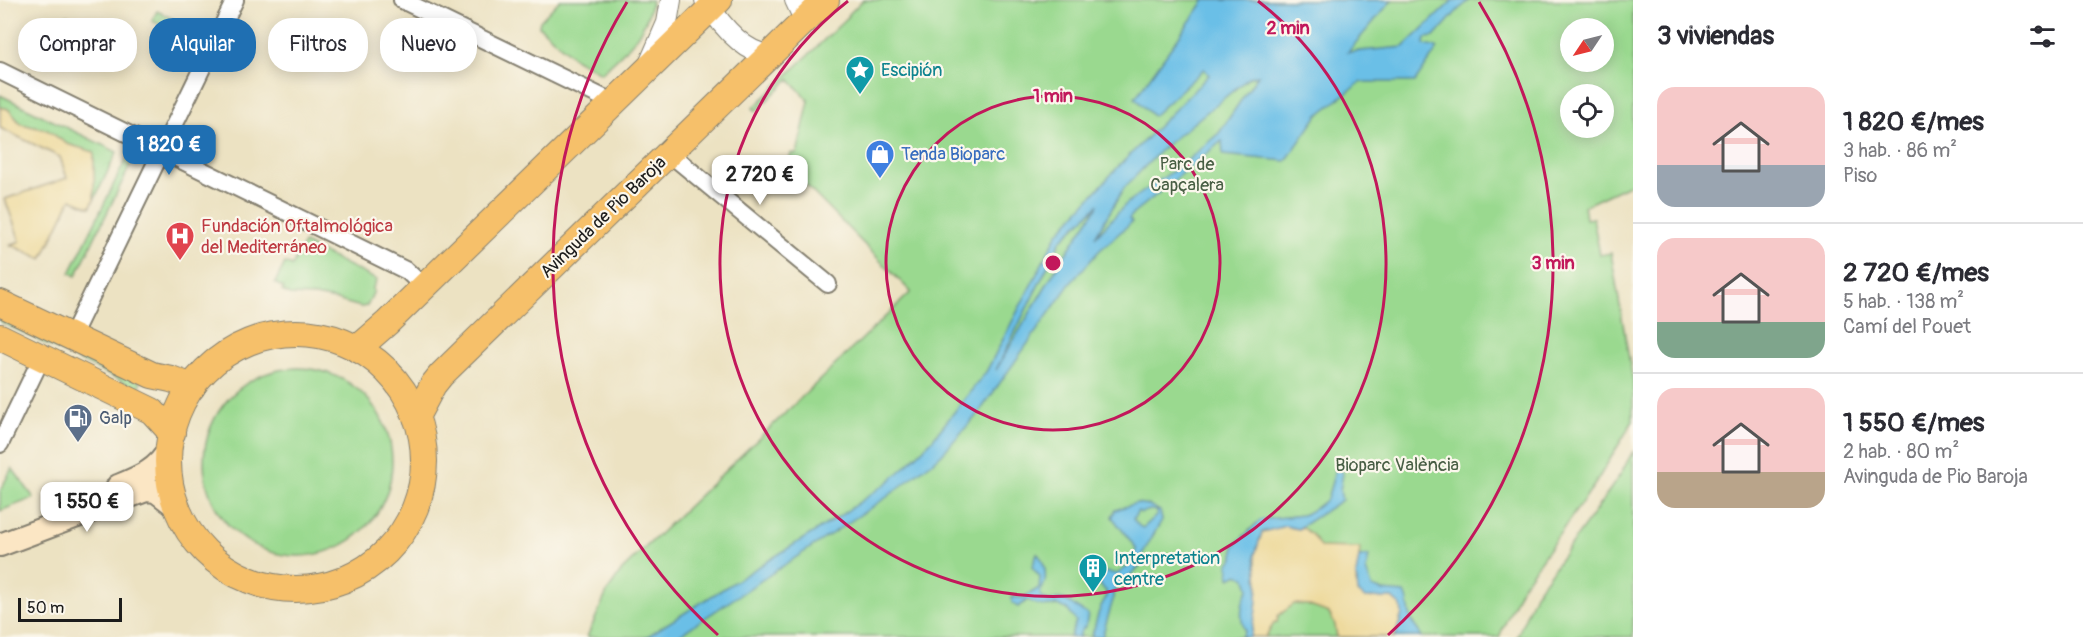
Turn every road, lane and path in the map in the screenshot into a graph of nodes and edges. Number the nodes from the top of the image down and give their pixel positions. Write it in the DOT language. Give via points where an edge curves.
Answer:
graph roads {
  1 [pos="235,0"];
  2 [pos="402,0"];
  3 [pos="671,0"];
  4 [pos="826,0"];
  5 [pos="711,3"];
  6 [pos="799,12"];
  7 [pos="769,56"];
  8 [pos="0,71"];
  9 [pos="644,74"];
  10 [pos="614,102"];
  11 [pos="162,150"];
  12 [pos="669,153"];
  13 [pos="828,284"];
  14 [pos="424,287"];
  15 [pos="0,303"];
  16 [pos="0,337"];
  17 [pos="71,338"];
  18 [pos="357,349"];
  19 [pos="42,357"];
  20 [pos="192,387"];
  21 [pos="416,417"];
  22 [pos="170,441"];
  23 [pos="0,444"];
  24 [pos="178,508"];
  25 [pos="0,531"];
  26 [pos="0,545"];
  1 -- 11 [label="street"];
  2 -- 10 [label="street"];
  3 -- 9 [label="street" via="661,40"];
  4 -- 6 [label="main road, Avinguda de Pio Baroja"];
  5 -- 7 [label="street" via="748,47"];
  5 -- 9 [label="main road"];
  6 -- 7 [label="main road, Avinguda de Pio Baroja"];
  7 -- 12 [label="main road, Avinguda de Pio Baroja"];
  8 -- 11 [label="street"];
  9 -- 10 [label="main road"];
  10 -- 14 [label="main road"];
  11 -- 14 [label="street" via="407,270"];
  11 -- 17 [label="street"];
  12 -- 13 [label="street"];
  12 -- 21 [label="main road, Avinguda de Pio Baroja" via="440,376"];
  14 -- 18 [label="main road"];
  15 -- 17 [label="main road"];
  16 -- 19 [label="main road"];
  17 -- 20 [label="main road" via="152,375"];
  18 -- 20 [label="main road" via="322,336 267,337 225,355"];
  18 -- 21 [label="main road" via="390,374"];
  19 -- 22 [label="main road" via="152,411"];
  19 -- 23 [label="street"];
  20 -- 22 [label="main road" via="179,409"];
  21 -- 24 [label="main road" via="422,436 424,475 414,512 380,559 347,579 290,590 252,581 217,562 203,549"];
  22 -- 24 [label="main road" via="170,479"];
  22 -- 25 [label="main road" via="164,459 142,476"];
  24 -- 26 [label="main road" via="156,491 146,490"];
}
